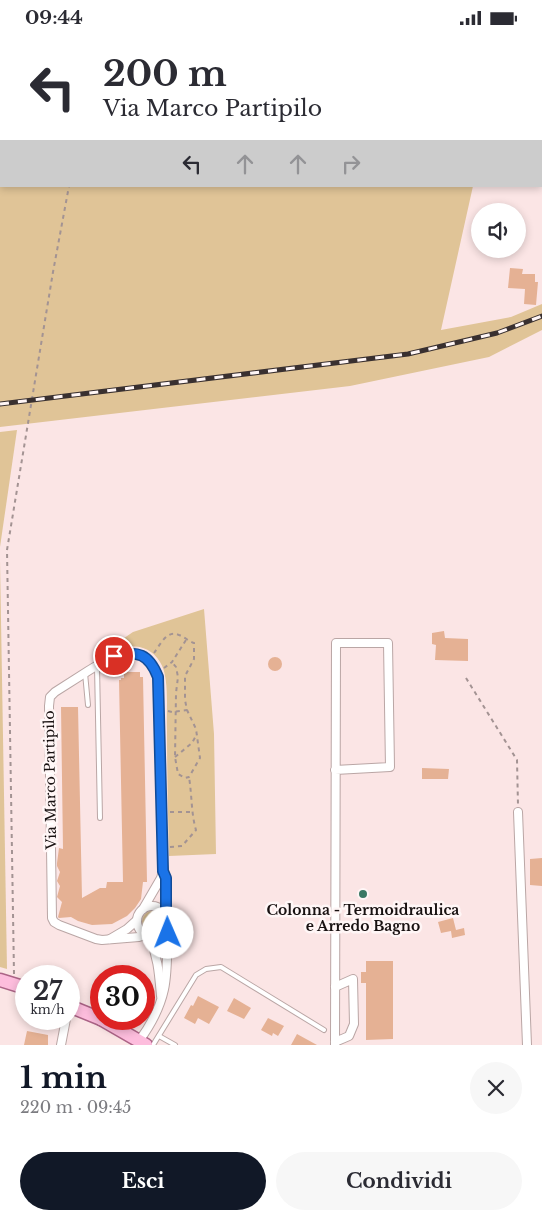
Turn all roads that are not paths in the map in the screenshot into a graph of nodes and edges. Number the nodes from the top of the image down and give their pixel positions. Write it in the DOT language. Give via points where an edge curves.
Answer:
graph roads {
  1 [pos="97,666"];
  2 [pos="86,673"];
  3 [pos="88,705"];
  4 [pos="335,770"];
  5 [pos="518,813"];
  6 [pos="100,818"];
  7 [pos="163,871"];
  8 [pos="143,909"];
  9 [pos="166,916"];
  10 [pos="137,920"];
  11 [pos="166,927"];
  12 [pos="147,935"];
  13 [pos="109,940"];
  14 [pos="0,980"];
  15 [pos="15,984"];
  16 [pos="335,987"];
  17 [pos="161,1001"];
  18 [pos="64,1030"];
  19 [pos="120,1030"];
  20 [pos="324,1030"];
  21 [pos="159,1036"];
  22 [pos="142,1043"];
  23 [pos="335,1043"];
  24 [pos="61,1045"];
  25 [pos="153,1045"];
  26 [pos="175,1045"];
  27 [pos="526,1045"];
  1 -- 2 [label="street, Via Marco Partipilo"];
  1 -- 6 [label="lane"];
  1 -- 7 [label="street, Via Marco Partipilo" via="114,656 139,654 153,664 158,677"];
  2 -- 3 [label="lane"];
  2 -- 13 [label="street, Via Marco Partipilo" via="50,697 52,917 58,925 96,939"];
  4 -- 4 [label="street" via="390,767 388,643 336,643"];
  4 -- 16 [label="street"];
  5 -- 27 [label="street"];
  7 -- 8 [label="street, Via Marco Partipilo"];
  7 -- 9 [label="street, Via Marco Partipilo" via="166,878"];
  8 -- 9 [label="street" via="156,907"];
  8 -- 10 [label="street"];
  9 -- 11 [label="street"];
  10 -- 12 [label="street" via="139,929"];
  10 -- 13 [label="street"];
  11 -- 12 [label="street" via="157,935"];
  11 -- 17 [label="street" via="167,982"];
  12 -- 13 [label="street, Via Marco Partipilo"];
  12 -- 17 [label="street" via="159,966"];
  14 -- 15 [label="main road"];
  16 -- 23 [label="street"];
  16 -- 23 [label="street" via="353,979 354,1024 349,1036"];
  17 -- 22 [label="street"];
  18 -- 24 [label="street"];
  19 -- 22 [label="main road"];
  20 -- 21 [label="lane" via="220,967 206,969 196,975"];
  21 -- 25 [label="lane"];
  21 -- 26 [label="lane"];
}
